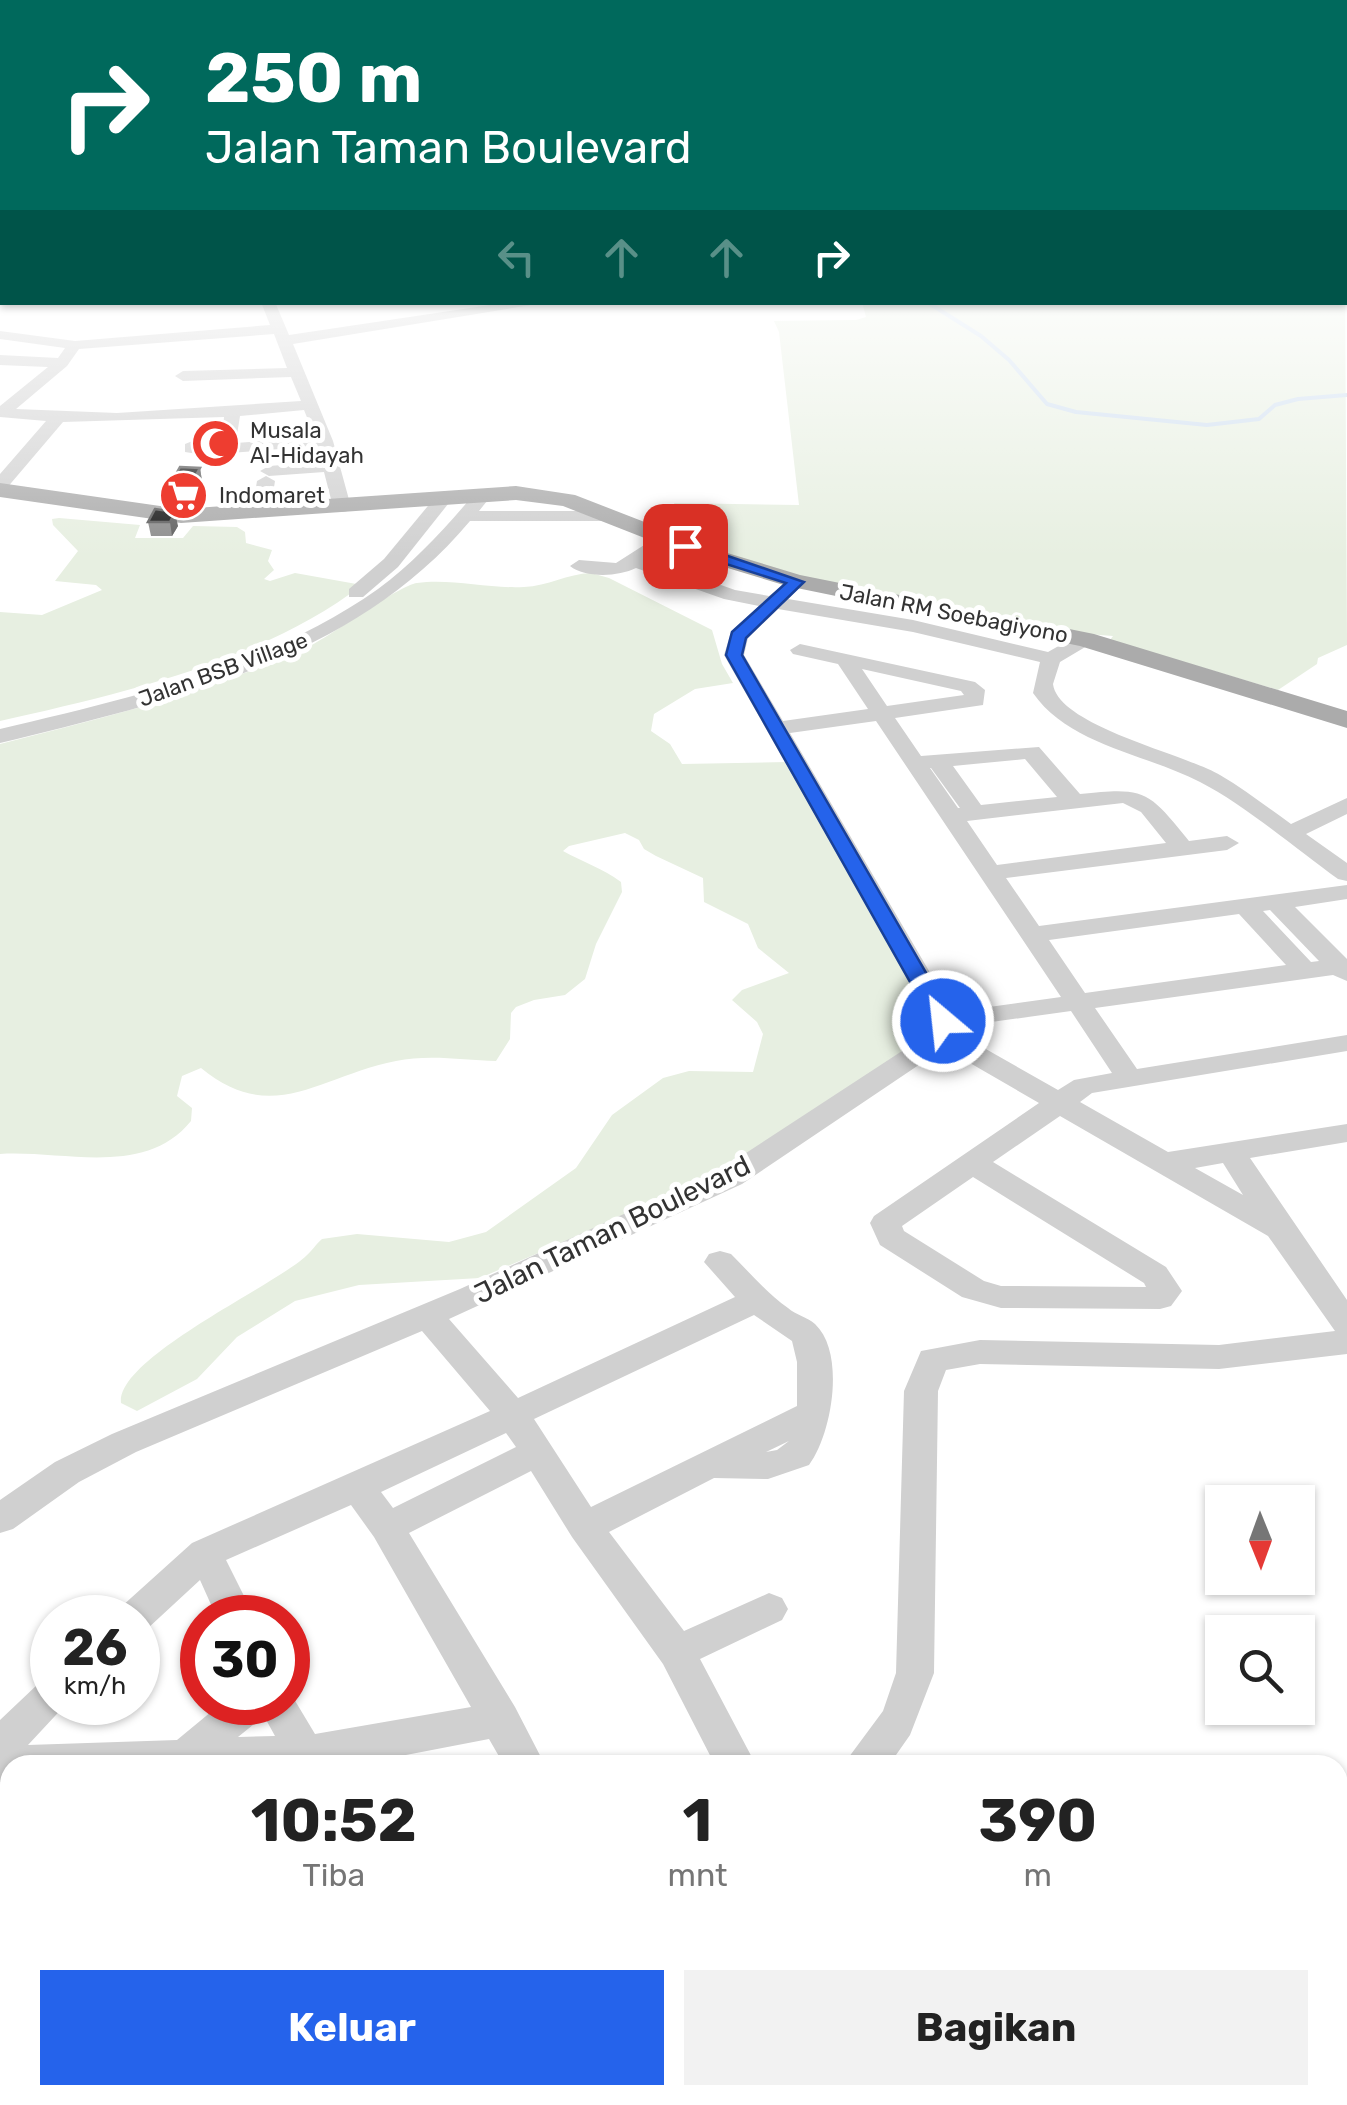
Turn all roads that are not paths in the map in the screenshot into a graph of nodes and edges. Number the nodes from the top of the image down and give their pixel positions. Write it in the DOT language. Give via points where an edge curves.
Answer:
graph roads {
  1 [pos="25,361"];
  2 [pos="292,361"];
  3 [pos="62,363"];
  4 [pos="297,372"];
  5 [pos="183,376"];
  6 [pos="311,405"];
  7 [pos="2,412"];
  8 [pos="232,412"];
  9 [pos="56,420"];
  10 [pos="325,440"];
  11 [pos="334,466"];
  12 [pos="0,488"];
  13 [pos="443,499"];
  14 [pos="475,506"];
  15 [pos="342,507"];
  16 [pos="261,512"];
  17 [pos="663,538"];
  18 [pos="635,561"];
  19 [pos="579,566"];
  20 [pos="796,582"];
  21 [pos="773,604"];
  22 [pos="920,616"];
  23 [pos="1085,639"];
  24 [pos="800,650"];
  25 [pos="1051,659"];
  26 [pos="846,661"];
  27 [pos="882,715"];
  28 [pos="1347,720"];
  29 [pos="0,723"];
  30 [pos="778,728"];
  31 [pos="0,736"];
  32 [pos="926,761"];
  33 [pos="1072,800"];
  34 [pos="1347,805"];
  35 [pos="962,815"];
  36 [pos="1290,833"];
  37 [pos="1227,843"];
  38 [pos="1182,848"];
  39 [pos="988,873"];
  40 [pos="1347,874"];
  41 [pos="1347,892"];
  42 [pos="1277,903"];
  43 [pos="1246,908"];
  44 [pos="1031,935"];
  45 [pos="1304,970"];
  46 [pos="1343,970"];
  47 [pos="1076,1002"];
  48 [pos="942,1028"];
  49 [pos="1347,1043"];
  50 [pos="1129,1077"];
  51 [pos="1058,1103"];
  52 [pos="1347,1133"];
  53 [pos="1231,1152"];
  54 [pos="1163,1163"];
  55 [pos="974,1164"];
  56 [pos="1279,1229"];
  57 [pos="1133,1261"];
  58 [pos="720,1262"];
  59 [pos="1094,1298"];
  60 [pos="758,1300"];
  61 [pos="428,1316"];
  62 [pos="1347,1324"];
  63 [pos="1347,1342"];
  64 [pos="513,1415"];
  65 [pos="534,1454"];
  66 [pos="358,1487"];
  67 [pos="0,1519"];
  68 [pos="387,1527"];
  69 [pos="585,1527"];
  70 [pos="205,1553"];
  71 [pos="159,1595"];
  72 [pos="225,1595"];
  73 [pos="769,1608"];
  74 [pos="677,1652"];
  75 [pos="30,1717"];
  76 [pos="501,1719"];
  77 [pos="224,1725"];
  78 [pos="289,1725"];
  79 [pos="0,1746"];
  80 [pos="304,1753"];
  81 [pos="188,1755"];
  82 [pos="269,1755"];
  83 [pos="520,1755"];
  84 [pos="731,1755"];
  85 [pos="872,1755"];
  1 -- 3 [label="street"];
  2 -- 4 [label="street"];
  3 -- 7 [label="street"];
  4 -- 5 [label="street"];
  4 -- 6 [label="street"];
  6 -- 8 [label="street"];
  6 -- 10 [label="street"];
  7 -- 9 [label="street"];
  8 -- 9 [label="street"];
  8 -- 10 [label="street" via="232,431 191,448"];
  9 -- 12 [label="street"];
  10 -- 11 [label="street"];
  11 -- 15 [label="street"];
  11 -- 16 [label="street" via="268,476"];
  12 -- 16 [label="main road, Jalan RM Soebagiyono" via="164,514"];
  13 -- 14 [label="main road, Jalan RM Soebagiyono"];
  13 -- 15 [label="main road, Jalan RM Soebagiyono"];
  13 -- 29 [label="street" via="378,576 312,620 170,679"];
  14 -- 17 [label="main road, Jalan RM Soebagiyono" via="553,497"];
  14 -- 31 [label="street, Jalan BSB Village" via="404,580 300,642 154,696"];
  15 -- 16 [label="main road, Jalan RM Soebagiyono"];
  17 -- 18 [label="street"];
  17 -- 20 [label="main road, Jalan RM Soebagiyono"];
  18 -- 19 [label="street" via="619,569"];
  18 -- 21 [label="street"];
  20 -- 21 [label="street"];
  20 -- 22 [label="main road, Jalan RM Soebagiyono"];
  21 -- 22 [label="street"];
  21 -- 30 [label="street" via="738,636 734,651"];
  22 -- 23 [label="main road, Jalan RM Soebagiyono"];
  22 -- 25 [label="street"];
  23 -- 25 [label="street, Jalan RM Soebagiyono"];
  23 -- 28 [label="main road, Jalan RM Soebagiyono"];
  24 -- 26 [label="street"];
  25 -- 36 [label="street, Jalan RM Soebagiyono" via="1042,684 1055,708 1187,766"];
  26 -- 27 [label="street"];
  26 -- 27 [label="street" via="974,690 969,704"];
  27 -- 30 [label="street"];
  27 -- 32 [label="street"];
  30 -- 48 [label="street"];
  32 -- 33 [label="street" via="1031,752"];
  32 -- 35 [label="street"];
  33 -- 35 [label="street"];
  33 -- 38 [label="street" via="1115,796 1141,802"];
  34 -- 36 [label="street"];
  35 -- 39 [label="street"];
  36 -- 40 [label="street, Jalan RM Soebagiyono"];
  37 -- 38 [label="street"];
  38 -- 39 [label="street"];
  39 -- 44 [label="street"];
  41 -- 42 [label="street"];
  42 -- 43 [label="street"];
  42 -- 46 [label="street"];
  43 -- 44 [label="street"];
  43 -- 45 [label="street"];
  44 -- 47 [label="street"];
  45 -- 46 [label="street"];
  45 -- 47 [label="street"];
  47 -- 48 [label="street"];
  47 -- 50 [label="street"];
  48 -- 51 [label="street"];
  48 -- 61 [label="street, Jalan Taman Boulevard" via="921,1055 731,1177"];
  49 -- 50 [label="street"];
  50 -- 51 [label="street" via="1084,1086"];
  51 -- 54 [label="street"];
  51 -- 55 [label="street"];
  52 -- 53 [label="street"];
  53 -- 54 [label="street"];
  53 -- 56 [label="street"];
  54 -- 56 [label="street"];
  55 -- 57 [label="street"];
  55 -- 59 [label="street" via="889,1218 884,1228 891,1237 983,1294"];
  56 -- 62 [label="street"];
  57 -- 59 [label="street"];
  57 -- 59 [label="street" via="1155,1275 1164,1295"];
  58 -- 60 [label="street"];
  60 -- 64 [label="street"];
  60 -- 69 [label="street" via="804,1331 816,1352 811,1414"];
  61 -- 64 [label="street"];
  61 -- 67 [label="street, Jalan Taman Boulevard" via="124,1442"];
  63 -- 85 [label="street" via="1219,1357 980,1352 933,1360 921,1391 916,1673 904,1716"];
  64 -- 65 [label="street"];
  64 -- 66 [label="street"];
  65 -- 68 [label="street"];
  65 -- 69 [label="street"];
  66 -- 68 [label="street"];
  66 -- 70 [label="street"];
  68 -- 76 [label="street"];
  69 -- 74 [label="street"];
  70 -- 71 [label="street"];
  70 -- 72 [label="street"];
  73 -- 74 [label="street"];
  74 -- 84 [label="street"];
  75 -- 79 [label="street"];
  76 -- 80 [label="street"];
  76 -- 83 [label="street"];
  77 -- 81 [label="street"];
  78 -- 80 [label="street"];
  80 -- 82 [label="street"];
}
